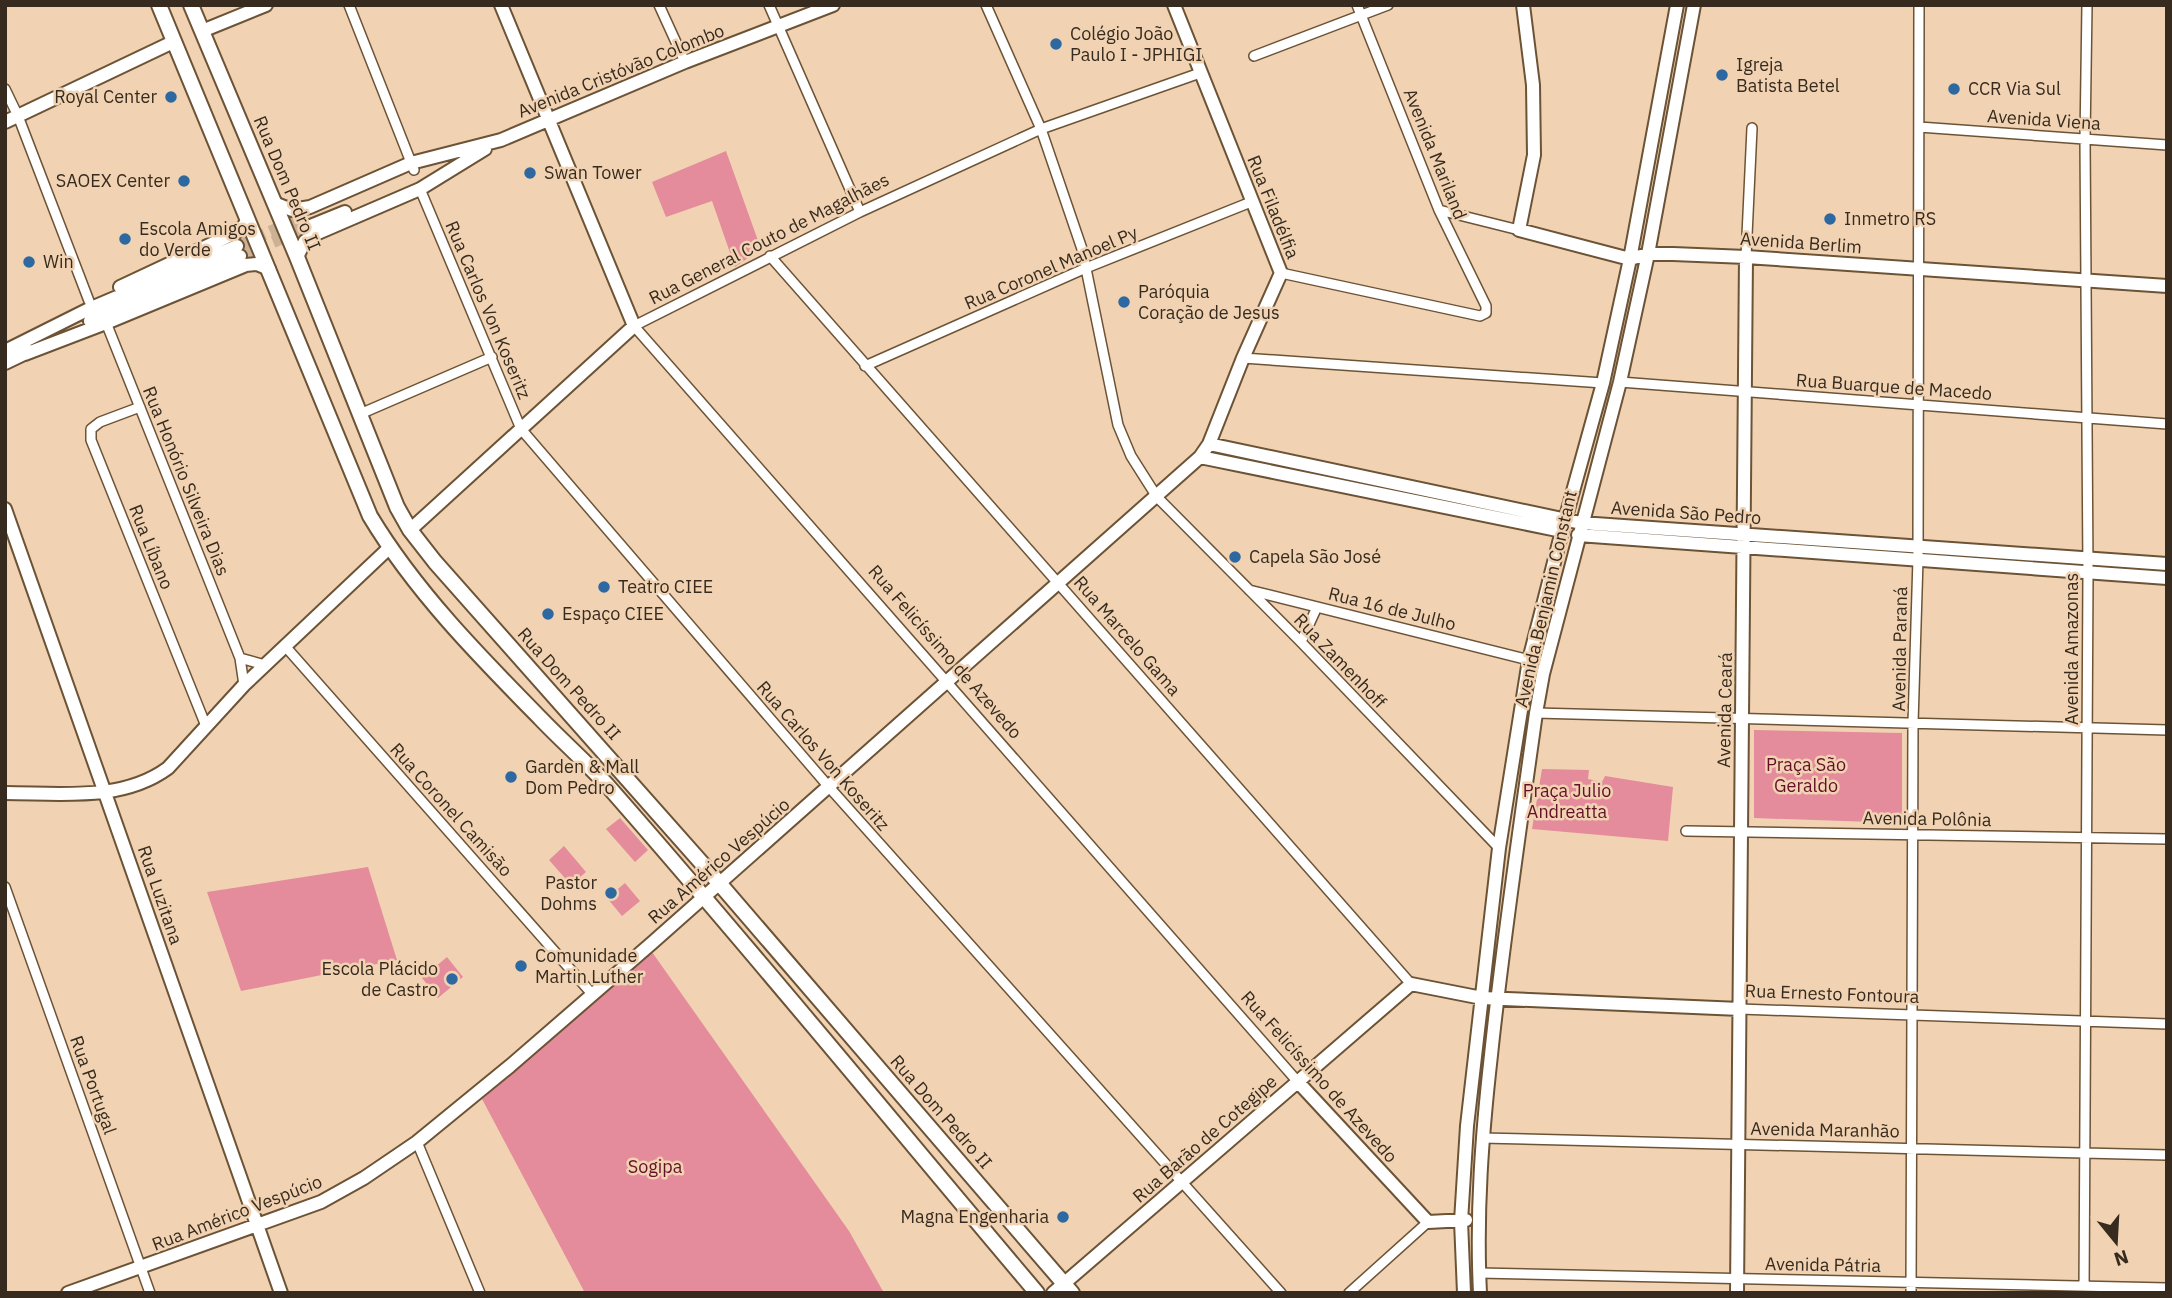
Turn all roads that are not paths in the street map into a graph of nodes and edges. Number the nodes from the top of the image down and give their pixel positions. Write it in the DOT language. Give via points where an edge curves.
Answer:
graph roads {
  1 [pos="159,5"];
  2 [pos="191,5"];
  3 [pos="266,5"];
  4 [pos="349,5"];
  5 [pos="501,5"];
  6 [pos="659,5"];
  7 [pos="769,5"];
  8 [pos="833,5"];
  9 [pos="986,5"];
  10 [pos="1174,5"];
  11 [pos="1357,5"];
  12 [pos="1388,5"];
  13 [pos="1523,5"];
  14 [pos="1677,5"];
  15 [pos="1694,5"];
  16 [pos="1919,5"];
  17 [pos="2087,5"];
  18 [pos="1362,15"];
  19 [pos="778,27"];
  20 [pos="202,31"];
  21 [pos="173,42"];
  22 [pos="1254,56"];
  23 [pos="685,62"];
  24 [pos="1200,73"];
  25 [pos="5,89"];
  26 [pos="18,116"];
  27 [pos="548,120"];
  28 [pos="5,122"];
  29 [pos="1919,127"];
  30 [pos="1752,128"];
  31 [pos="1041,129"];
  32 [pos="2085,139"];
  33 [pos="2167,145"];
  34 [pos="459,158"];
  35 [pos="412,167"];
  36 [pos="419,189"];
  37 [pos="1251,202"];
  38 [pos="274,203"];
  39 [pos="1439,210"];
  40 [pos="860,212"];
  41 [pos="247,220"];
  42 [pos="1519,230"];
  43 [pos="1648,254"];
  44 [pos="770,256"];
  45 [pos="297,257"];
  46 [pos="1746,257"];
  47 [pos="1630,258"];
  48 [pos="1086,268"];
  49 [pos="1918,268"];
  50 [pos="269,269"];
  51 [pos="1281,272"];
  52 [pos="2087,280"];
  53 [pos="2167,286"];
  54 [pos="90,304"];
  55 [pos="104,319"];
  56 [pos="634,326"];
  57 [pos="5,351"];
  58 [pos="492,357"];
  59 [pos="1243,358"];
  60 [pos="5,363"];
  61 [pos="865,366"];
  62 [pos="1619,382"];
  63 [pos="1603,383"];
  64 [pos="1745,392"];
  65 [pos="1918,405"];
  66 [pos="140,407"];
  67 [pos="360,414"];
  68 [pos="2087,418"];
  69 [pos="2167,424"];
  70 [pos="521,429"];
  71 [pos="1209,444"];
  72 [pos="1200,457"];
  73 [pos="1270,457"];
  74 [pos="1318,467"];
  75 [pos="1267,471"];
  76 [pos="1369,478"];
  77 [pos="1314,481"];
  78 [pos="1366,491"];
  79 [pos="1414,494"];
  80 [pos="1157,497"];
  81 [pos="5,509"];
  82 [pos="1564,526"];
  83 [pos="1579,529"];
  84 [pos="410,530"];
  85 [pos="1745,541"];
  86 [pos="389,548"];
  87 [pos="1918,553"];
  88 [pos="2167,564"];
  89 [pos="2088,565"];
  90 [pos="2167,578"];
  91 [pos="1057,583"];
  92 [pos="1248,589"];
  93 [pos="1317,607"];
  94 [pos="1301,642"];
  95 [pos="285,646"];
  96 [pos="240,658"];
  97 [pos="1529,660"];
  98 [pos="265,665"];
  99 [pos="948,682"];
  100 [pos="244,685"];
  101 [pos="1536,713"];
  102 [pos="1743,719"];
  103 [pos="1913,723"];
  104 [pos="206,726"];
  105 [pos="2087,728"];
  106 [pos="2167,730"];
  107 [pos="829,787"];
  108 [pos="5,793"];
  109 [pos="105,793"];
  110 [pos="1686,831"];
  111 [pos="1742,831"];
  112 [pos="1913,834"];
  113 [pos="2086,837"];
  114 [pos="2167,839"];
  115 [pos="1499,848"];
  116 [pos="719,884"];
  117 [pos="5,887"];
  118 [pos="705,896"];
  119 [pos="1410,984"];
  120 [pos="593,995"];
  121 [pos="1482,998"];
  122 [pos="1497,999"];
  123 [pos="1740,1009"];
  124 [pos="1912,1015"];
  125 [pos="2085,1021"];
  126 [pos="2167,1024"];
  127 [pos="1298,1082"];
  128 [pos="1482,1138"];
  129 [pos="417,1142"];
  130 [pos="1739,1145"];
  131 [pos="1911,1147"];
  132 [pos="2085,1153"];
  133 [pos="2167,1156"];
  134 [pos="1182,1182"];
  135 [pos="1461,1220"];
  136 [pos="1477,1220"];
  137 [pos="1428,1222"];
  138 [pos="258,1226"];
  139 [pos="142,1267"];
  140 [pos="1479,1273"];
  141 [pos="1737,1279"];
  142 [pos="1910,1282"];
  143 [pos="2167,1287"];
  144 [pos="2084,1289"];
  145 [pos="1063,1290"];
  146 [pos="68,1293"];
  147 [pos="150,1293"];
  148 [pos="281,1293"];
  149 [pos="480,1293"];
  150 [pos="1037,1293"];
  151 [pos="1281,1293"];
  152 [pos="1349,1293"];
  153 [pos="1464,1293"];
  154 [pos="1480,1293"];
  155 [pos="1737,1293"];
  156 [pos="1910,1293"];
  1 -- 21 [label="main road"];
  2 -- 20 [label="main road, Rua Dom Pedro II"];
  3 -- 20 [label="street"];
  4 -- 35 [label="street"];
  5 -- 27 [label="street, Rua Felicíssimo de Azevedo"];
  6 -- 23 [label="street"];
  7 -- 19 [label="street"];
  8 -- 19 [label="street, Avenida Cristóvão Colombo"];
  9 -- 31 [label="street, Rua Zamenhoff"];
  10 -- 24 [label="street, Rua Filadélfia"];
  11 -- 18 [label="street, Avenida Mariland"];
  12 -- 18 [label="street"];
  13 -- 42 [label="street" via="1533,85 1534,155"];
  14 -- 47 [label="street, Avenida Benjamin Constant"];
  15 -- 43 [label="street, Avenida Benjamin Constant"];
  16 -- 29 [label="street, Avenida Paraná"];
  17 -- 32 [label="street, Avenida Amazonas"];
  18 -- 22 [label="street"];
  18 -- 39 [label="street, Avenida Mariland"];
  19 -- 23 [label="street, Avenida Cristóvão Colombo"];
  19 -- 40 [label="street"];
  20 -- 38 [label="main road, Rua Dom Pedro II"];
  21 -- 26 [label="street"];
  21 -- 41 [label="main road"];
  23 -- 27 [label="street, Avenida Cristóvão Colombo"];
  24 -- 31 [label="street, Rua General Couto de Magalhães"];
  24 -- 37 [label="street, Rua Filadélfia"];
  25 -- 26 [label="street"];
  26 -- 28 [label="street"];
  26 -- 54 [label="street"];
  27 -- 34 [label="street, Avenida Cristóvão Colombo"];
  27 -- 56 [label="street, Rua Felicíssimo de Azevedo"];
  29 -- 32 [label="street, Avenida Viena"];
  29 -- 49 [label="street, Avenida Paraná"];
  30 -- 46 [label="street, Avenida Ceará"];
  31 -- 40 [label="street, Rua General Couto de Magalhães"];
  31 -- 48 [label="street, Rua Zamenhoff"];
  32 -- 33 [label="street, Avenida Viena"];
  32 -- 52 [label="street, Avenida Amazonas"];
  34 -- 35 [label="street"];
  34 -- 35 [label="street" via="306,222"];
  34 -- 36 [label="street, Avenida Cristóvão Colombo"];
  35 -- 38 [label="street" via="310,207 292,210"];
  36 -- 45 [label="street, Avenida Cristóvão Colombo" via="318,233 306,241"];
  36 -- 58 [label="street, Rua Carlos Von Koseritz"];
  37 -- 48 [label="street, Rua Coronel Manoel Py"];
  37 -- 51 [label="street, Rua Filadélfia"];
  38 -- 45 [label="main road, Rua Dom Pedro II"];
  39 -- 42 [label="street, Avenida Berlim"];
  39 -- 51 [label="street, Avenida Mariland" via="1486,306 1486,313 1480,316"];
  40 -- 44 [label="street, Rua General Couto de Magalhães"];
  41 -- 50 [label="main road"];
  41 -- 54 [label="street" via="235,233"];
  42 -- 47 [label="street, Avenida Berlim"];
  43 -- 46 [label="street, Avenida Berlim"];
  43 -- 47 [label="street, Avenida Berlim"];
  43 -- 62 [label="street, Avenida Benjamin Constant"];
  44 -- 56 [label="street, Rua General Couto de Magalhães"];
  44 -- 61 [label="street, Rua Marcelo Gama"];
  45 -- 67 [label="main road, Rua Dom Pedro II"];
  46 -- 49 [label="street, Avenida Berlim"];
  46 -- 64 [label="street, Avenida Ceará"];
  47 -- 63 [label="street, Avenida Benjamin Constant"];
  48 -- 61 [label="street, Rua Coronel Manoel Py"];
  48 -- 80 [label="street, Rua Zamenhoff" via="1118,425"];
  49 -- 52 [label="street, Avenida Berlim"];
  49 -- 65 [label="street, Avenida Paraná"];
  50 -- 55 [label="street" via="246,265"];
  50 -- 86 [label="main road" via="370,516"];
  51 -- 59 [label="street, Rua Filadélfia"];
  52 -- 53 [label="street, Avenida Berlim"];
  52 -- 68 [label="street, Avenida Amazonas"];
  54 -- 55 [label="street" via="239,251"];
  54 -- 57 [label="street"];
  55 -- 60 [label="street"];
  55 -- 66 [label="street, Rua Honório Silveira Dias"];
  56 -- 70 [label="street, Rua General Couto de Magalhães"];
  56 -- 99 [label="street, Rua Felicíssimo de Azevedo"];
  58 -- 67 [label="street"];
  58 -- 70 [label="street, Rua Carlos Von Koseritz"];
  59 -- 63 [label="street"];
  59 -- 71 [label="street, Rua Filadélfia"];
  61 -- 91 [label="street, Rua Marcelo Gama"];
  62 -- 64 [label="street, Rua Buarque de Macedo"];
  62 -- 83 [label="street, Avenida Benjamin Constant"];
  63 -- 82 [label="street, Avenida Benjamin Constant"];
  64 -- 65 [label="street, Rua Buarque de Macedo"];
  64 -- 85 [label="street, Avenida Ceará"];
  65 -- 68 [label="street, Rua Buarque de Macedo"];
  65 -- 87 [label="street, Avenida Paraná"];
  66 -- 96 [label="street, Rua Honório Silveira Dias"];
  66 -- 104 [label="street, Rua Líbano" via="100,422 91,429 91,440"];
  67 -- 84 [label="main road, Rua Dom Pedro II"];
  68 -- 69 [label="street, Rua Buarque de Macedo"];
  68 -- 89 [label="street, Avenida Amazonas"];
  70 -- 84 [label="street, Rua General Couto de Magalhães"];
  70 -- 107 [label="street, Rua Carlos Von Koseritz"];
  71 -- 72 [label="street, Rua Filadélfia"];
  71 -- 73 [label="street, Avenida São Pedro"];
  72 -- 75 [label="street, Avenida São Pedro"];
  72 -- 80 [label="street, Rua Américo Vespúcio"];
  73 -- 74 [label="street, Avenida São Pedro"];
  73 -- 75 [label="street"];
  74 -- 76 [label="street, Avenida São Pedro"];
  74 -- 77 [label="street"];
  75 -- 77 [label="street, Avenida São Pedro"];
  76 -- 78 [label="street"];
  76 -- 79 [label="street, Avenida São Pedro"];
  77 -- 78 [label="street, Avenida São Pedro"];
  78 -- 79 [label="street, Avenida São Pedro"];
  79 -- 82 [label="street, Avenida São Pedro"];
  80 -- 91 [label="street, Rua Américo Vespúcio"];
  80 -- 92 [label="street, Rua Zamenhoff"];
  81 -- 109 [label="street, Rua Luzitana"];
  82 -- 83 [label="street, Avenida São Pedro"];
  82 -- 97 [label="street, Avenida Benjamin Constant"];
  83 -- 85 [label="street, Avenida São Pedro"];
  83 -- 101 [label="street, Avenida Benjamin Constant"];
  84 -- 116 [label="main road, Rua Dom Pedro II"];
  85 -- 87 [label="street, Avenida São Pedro"];
  85 -- 102 [label="street, Avenida Ceará"];
  86 -- 95 [label="street"];
  86 -- 118 [label="main road" via="458,631 598,775"];
  87 -- 89 [label="street, Avenida São Pedro"];
  87 -- 103 [label="street, Avenida Paraná"];
  88 -- 89 [label="street, Avenida São Pedro"];
  89 -- 90 [label="street, Avenida São Pedro"];
  89 -- 105 [label="street, Avenida Amazonas"];
  91 -- 99 [label="street, Rua Américo Vespúcio"];
  91 -- 119 [label="street, Rua Marcelo Gama"];
  92 -- 93 [label="street, Rua 16 de Julho"];
  92 -- 94 [label="street, Rua Zamenhoff"];
  93 -- 94 [label="street"];
  93 -- 97 [label="street, Rua 16 de Julho"];
  94 -- 115 [label="street, Rua Zamenhoff"];
  95 -- 98 [label="street"];
  95 -- 120 [label="street, Rua Coronel Camisão"];
  96 -- 98 [label="street"];
  96 -- 100 [label="street, Rua Honório Silveira Dias"];
  97 -- 115 [label="street, Avenida Benjamin Constant"];
  98 -- 100 [label="street"];
  99 -- 107 [label="street, Rua Américo Vespúcio"];
  99 -- 127 [label="street, Rua Felicíssimo de Azevedo"];
  100 -- 104 [label="street"];
  101 -- 102 [label="street"];
  101 -- 122 [label="street, Avenida Benjamin Constant"];
  102 -- 103 [label="street"];
  102 -- 111 [label="street, Avenida Ceará"];
  103 -- 105 [label="street"];
  103 -- 112 [label="street, Avenida Paraná"];
  104 -- 109 [label="street" via="155,778"];
  105 -- 106 [label="street"];
  105 -- 113 [label="street, Avenida Amazonas"];
  107 -- 116 [label="street, Rua Américo Vespúcio"];
  107 -- 134 [label="street, Rua Carlos Von Koseritz"];
  108 -- 109 [label="street"];
  109 -- 138 [label="street, Rua Luzitana"];
  110 -- 111 [label="street, Avenida Polônia"];
  111 -- 112 [label="street, Avenida Polônia"];
  111 -- 123 [label="street, Avenida Ceará"];
  112 -- 113 [label="street, Avenida Polônia"];
  112 -- 124 [label="street, Avenida Paraná"];
  113 -- 114 [label="street, Avenida Polônia"];
  113 -- 125 [label="street, Avenida Amazonas"];
  115 -- 121 [label="street, Avenida Benjamin Constant"];
  116 -- 118 [label="street, Rua Américo Vespúcio"];
  116 -- 145 [label="main road, Rua Dom Pedro II"];
  117 -- 139 [label="street, Rua Portugal"];
  118 -- 120 [label="street, Rua Américo Vespúcio"];
  118 -- 150 [label="main road"];
  119 -- 121 [label="street"];
  119 -- 127 [label="street, Rua Barão de Cotegipe"];
  120 -- 129 [label="street, Rua Américo Vespúcio"];
  121 -- 122 [label="street, Rua Ernesto Fontoura"];
  121 -- 135 [label="street, Avenida Benjamin Constant"];
  122 -- 123 [label="street, Rua Ernesto Fontoura"];
  122 -- 128 [label="street, Avenida Benjamin Constant"];
  123 -- 124 [label="street, Rua Ernesto Fontoura"];
  123 -- 130 [label="street, Avenida Ceará"];
  124 -- 125 [label="street, Rua Ernesto Fontoura"];
  124 -- 131 [label="street, Avenida Paraná"];
  125 -- 126 [label="street, Rua Ernesto Fontoura"];
  125 -- 132 [label="street, Avenida Amazonas"];
  127 -- 134 [label="street, Rua Barão de Cotegipe"];
  127 -- 137 [label="street, Rua Felicíssimo de Azevedo"];
  128 -- 130 [label="street, Avenida Maranhão"];
  128 -- 136 [label="street, Avenida Benjamin Constant"];
  129 -- 138 [label="street, Rua Américo Vespúcio" via="321,1202"];
  129 -- 149 [label="street"];
  130 -- 131 [label="street, Avenida Maranhão"];
  130 -- 141 [label="street, Avenida Ceará"];
  131 -- 132 [label="street, Avenida Maranhão"];
  131 -- 142 [label="street, Avenida Paraná"];
  132 -- 133 [label="street, Avenida Maranhão"];
  132 -- 144 [label="street, Avenida Amazonas"];
  134 -- 145 [label="street, Rua Barão de Cotegipe"];
  134 -- 151 [label="street, Rua Carlos Von Koseritz"];
  135 -- 136 [label="street"];
  135 -- 137 [label="street"];
  135 -- 153 [label="street, Avenida Benjamin Constant"];
  136 -- 140 [label="street, Avenida Benjamin Constant"];
  137 -- 152 [label="street"];
  138 -- 139 [label="street, Rua Américo Vespúcio"];
  138 -- 148 [label="street, Rua Luzitana"];
  139 -- 146 [label="street, Rua Américo Vespúcio"];
  139 -- 147 [label="street, Rua Portugal"];
  140 -- 141 [label="street, Avenida Pátria"];
  140 -- 154 [label="street, Avenida Benjamin Constant"];
  141 -- 142 [label="street, Avenida Pátria"];
  141 -- 155 [label="street, Avenida Ceará"];
  142 -- 144 [label="street, Avenida Pátria"];
  142 -- 156 [label="street, Avenida Paraná"];
  143 -- 144 [label="street, Avenida Pátria"];
}
